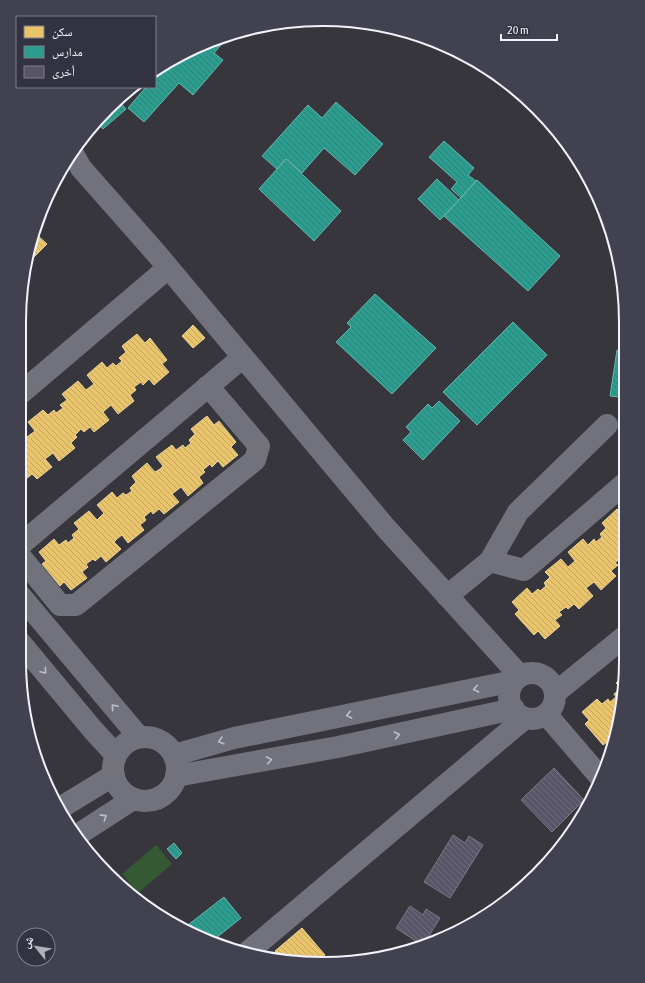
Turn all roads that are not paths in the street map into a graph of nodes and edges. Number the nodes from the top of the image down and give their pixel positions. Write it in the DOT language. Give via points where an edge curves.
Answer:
graph roads {
  1 [pos="76,158"];
  2 [pos="168,268"];
  3 [pos="243,357"];
  4 [pos="208,386"];
  5 [pos="26,389"];
  6 [pos="607,425"];
  7 [pos="619,488"];
  8 [pos="26,540"];
  9 [pos="490,561"];
  10 [pos="26,563"];
  11 [pos="448,596"];
  12 [pos="26,601"];
  13 [pos="619,641"];
  14 [pos="26,650"];
  15 [pos="517,679"];
  16 [pos="555,694"];
  17 [pos="528,714"];
  18 [pos="139,737"];
  19 [pos="174,755"];
  20 [pos="115,765"];
  21 [pos="596,774"];
  22 [pos="176,776"];
  23 [pos="133,799"];
  24 [pos="64,805"];
  25 [pos="81,833"];
  26 [pos="252,948"];
  1 -- 2 [label="street" via="81,168"];
  2 -- 3 [label="street"];
  2 -- 5 [label="street"];
  3 -- 4 [label="street"];
  3 -- 11 [label="street" via="385,527"];
  4 -- 8 [label="street"];
  4 -- 10 [label="street" via="259,446 255,460 76,605 60,605"];
  6 -- 9 [label="street" via="518,512"];
  7 -- 9 [label="street" via="524,570"];
  9 -- 11 [label="street"];
  11 -- 15 [label="street"];
  18 -- 12 [label="street, one-way"];
  13 -- 16 [label="street"];
  14 -- 20 [label="street, one-way"];
  15 -- 16 [label="street" via="527,673 543,675 553,686"];
  15 -- 17 [label="street" via="511,688 510,703"];
  15 -- 19 [label="street, one-way" via="234,738"];
  16 -- 17 [label="street" via="552,708"];
  17 -- 21 [label="street"];
  22 -- 17 [label="street, one-way"];
  17 -- 26 [label="street"];
  18 -- 19 [label="street" via="159,740 168,746"];
  18 -- 20 [label="street" via="122,747"];
  19 -- 22 [label="street"];
  20 -- 23 [label="street" via="117,785"];
  20 -- 24 [label="street"];
  22 -- 23 [label="street" via="172,786 159,797 144,801"];
  25 -- 23 [label="street, one-way"];
}
